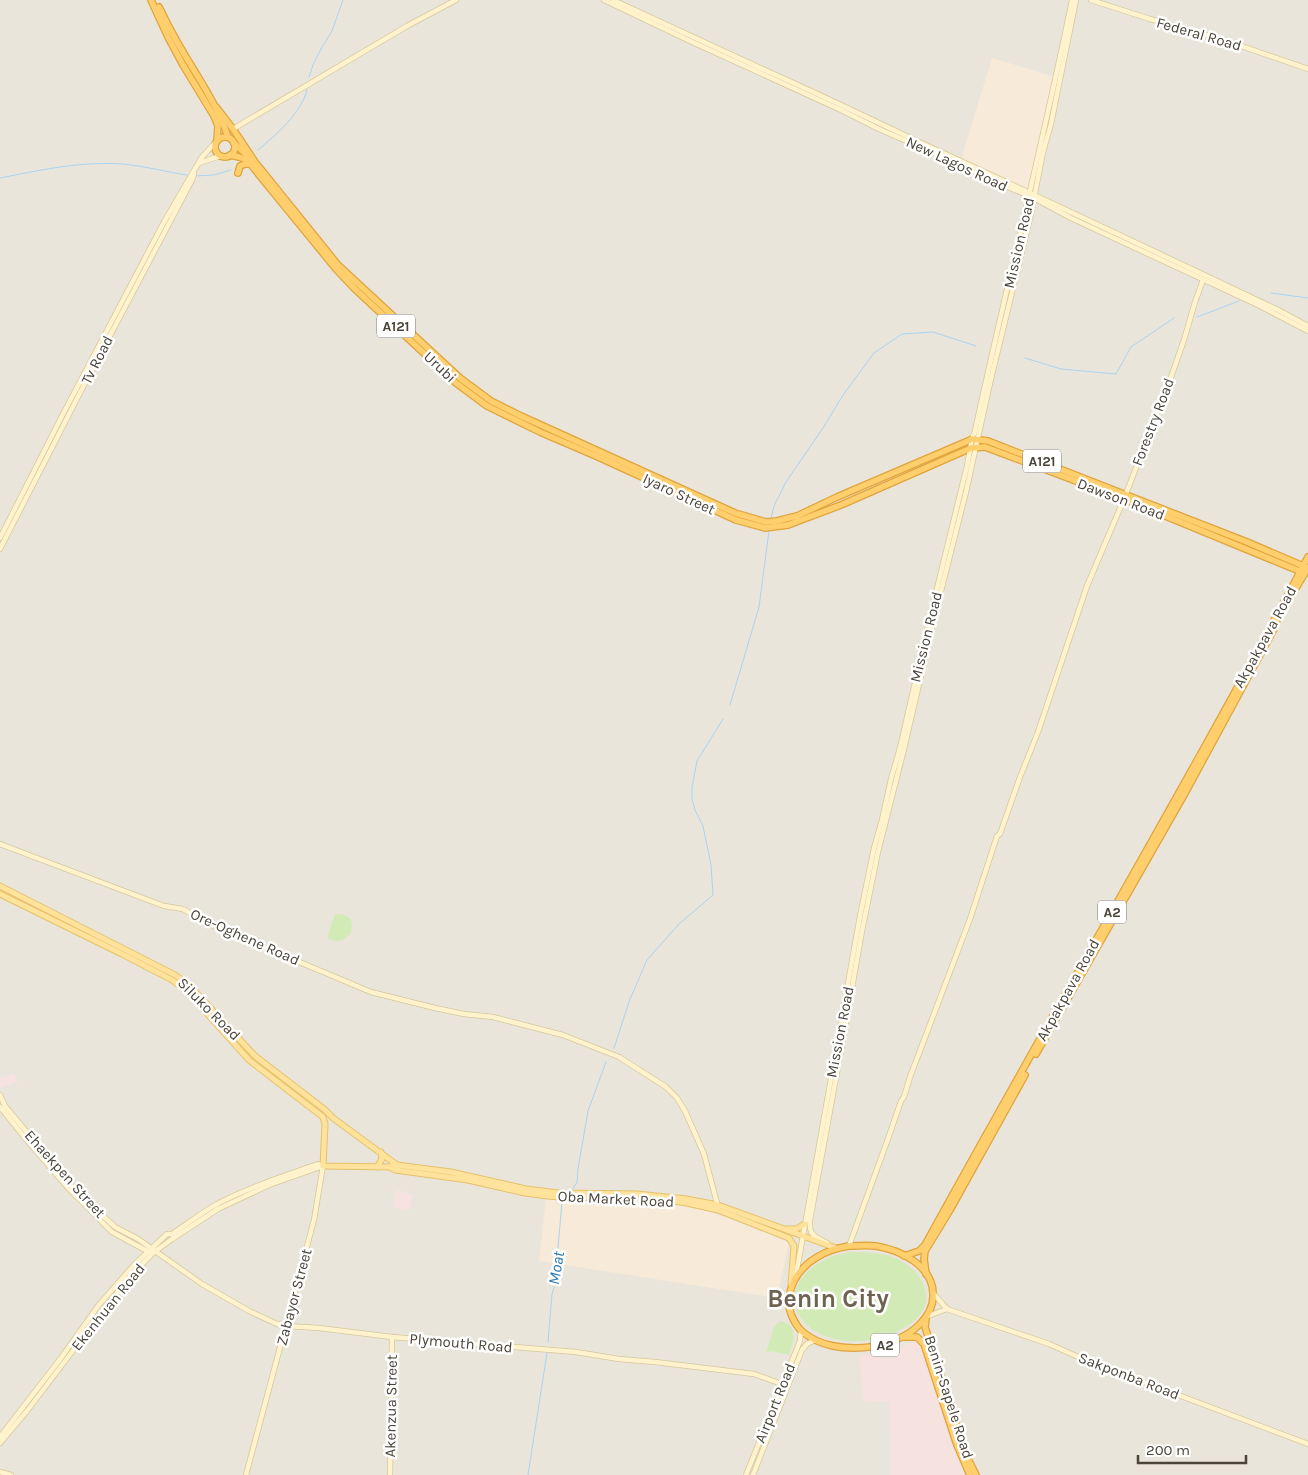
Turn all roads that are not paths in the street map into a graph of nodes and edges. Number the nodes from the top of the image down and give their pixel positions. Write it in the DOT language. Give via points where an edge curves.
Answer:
graph roads {
  1 [pos="151,0"];
  2 [pos="155,0"];
  3 [pos="456,0"];
  4 [pos="604,0"];
  5 [pos="614,0"];
  6 [pos="1072,0"];
  7 [pos="1076,0"];
  8 [pos="1091,0"];
  9 [pos="1308,69"];
  10 [pos="216,107"];
  11 [pos="233,129"];
  12 [pos="228,137"];
  13 [pos="216,142"];
  14 [pos="234,143"];
  15 [pos="230,155"];
  16 [pos="220,156"];
  17 [pos="199,163"];
  18 [pos="253,163"];
  19 [pos="194,172"];
  20 [pos="238,173"];
  21 [pos="1032,195"];
  22 [pos="1204,280"];
  23 [pos="1308,326"];
  24 [pos="1308,331"];
  25 [pos="72,397"];
  26 [pos="77,399"];
  27 [pos="975,439"];
  28 [pos="974,447"];
  29 [pos="597,453"];
  30 [pos="1125,496"];
  31 [pos="765,525"];
  32 [pos="0,538"];
  33 [pos="0,549"];
  34 [pos="1308,557"];
  35 [pos="1306,569"];
  36 [pos="0,844"];
  37 [pos="0,886"];
  38 [pos="7,890"];
  39 [pos="2,895"];
  40 [pos="0,1095"];
  41 [pos="0,1107"];
  42 [pos="323,1117"];
  43 [pos="382,1152"];
  44 [pos="396,1164"];
  45 [pos="323,1166"];
  46 [pos="377,1167"];
  47 [pos="390,1167"];
  48 [pos="718,1208"];
  49 [pos="806,1224"];
  50 [pos="784,1229"];
  51 [pos="803,1236"];
  52 [pos="849,1246"];
  53 [pos="833,1247"];
  54 [pos="153,1251"];
  55 [pos="904,1256"];
  56 [pos="926,1274"];
  57 [pos="796,1276"];
  58 [pos="791,1286"];
  59 [pos="934,1293"];
  60 [pos="946,1309"];
  61 [pos="927,1317"];
  62 [pos="286,1326"];
  63 [pos="801,1330"];
  64 [pos="392,1337"];
  65 [pos="902,1338"];
  66 [pos="815,1340"];
  67 [pos="782,1384"];
  68 [pos="0,1437"];
  69 [pos="0,1443"];
  70 [pos="1308,1444"];
  71 [pos="0,1472"];
  72 [pos="11,1475"];
  73 [pos="246,1475"];
  74 [pos="390,1475"];
  75 [pos="746,1475"];
  76 [pos="753,1475"];
  77 [pos="970,1475"];
  78 [pos="976,1475"];
  1 -- 13 [label="highway" via="172,44 214,116 218,126"];
  2 -- 10 [label="highway, A121"];
  3 -- 11 [label="street"];
  4 -- 21 [label="street, New Lagos Road" via="989,179"];
  5 -- 21 [label="street, New Lagos Road"];
  6 -- 21 [label="street, Mission Road"];
  7 -- 21 [label="street, Mission Road" via="1051,124"];
  8 -- 9 [label="street, Federal Road"];
  10 -- 11 [label="highway, A121"];
  10 -- 12 [label="highway, A121"];
  11 -- 18 [label="highway, A121"];
  12 -- 13 [label="highway"];
  12 -- 14 [label="highway, A121"];
  13 -- 16 [label="highway" via="215,151"];
  13 -- 17 [label="street, Tv Road"];
  14 -- 15 [label="highway"];
  14 -- 18 [label="highway, A121"];
  15 -- 16 [label="highway, A121"];
  15 -- 18 [label="highway, Urubi / A121"];
  16 -- 17 [label="street"];
  17 -- 19 [label="street, Tv Road"];
  18 -- 20 [label="highway" via="240,166"];
  18 -- 29 [label="highway, Urubi / A121" via="338,264 460,378 491,401"];
  18 -- 29 [label="highway, Urubi / A121" via="336,269 456,383 487,406 540,432"];
  19 -- 25 [label="street, Tv Road" via="160,229"];
  19 -- 26 [label="street, Tv Road"];
  21 -- 22 [label="street, New Lagos Road" via="1071,218"];
  21 -- 23 [label="street, New Lagos Road"];
  21 -- 27 [label="street, Mission Road"];
  22 -- 24 [label="street, New Lagos Road"];
  22 -- 30 [label="street, Forestry Road"];
  25 -- 26 [label="street"];
  25 -- 32 [label="street, Tv Road"];
  26 -- 33 [label="street, Tv Road"];
  27 -- 28 [label="street, Mission Road"];
  27 -- 30 [label="highway, Dawson Road / A121" via="988,440"];
  27 -- 31 [label="highway, A121" via="797,516"];
  28 -- 30 [label="highway, Dawson Road / A121" via="985,447 1074,481"];
  28 -- 31 [label="highway, A121" via="788,525 772,528"];
  28 -- 49 [label="street, Mission Road" via="874,848"];
  28 -- 53 [label="street, Mission Road" via="878,852 810,1220 812,1235"];
  29 -- 31 [label="highway, Iyaro Street / A121" via="736,520"];
  30 -- 35 [label="highway, Dawson Road / A121"];
  30 -- 52 [label="street, Forestry Road" via="1087,586 1038,732 997,836 970,920"];
  34 -- 35 [label="highway, Akpakpava Road / A2"];
  35 -- 55 [label="highway, Akpakpava Road / A2" via="925,1245 919,1251"];
  35 -- 56 [label="highway, Akpakpava Road / A2" via="1184,795 926,1251"];
  36 -- 48 [label="street, Ore-Oghene Road" via="164,906 183,909 210,925 371,992 464,1014 492,1017 578,1040 620,1058 666,1086 677,1098 704,1154"];
  37 -- 38 [label="main road, Siluko Road"];
  38 -- 39 [label="main road"];
  38 -- 43 [label="main road, Siluko Road" via="176,975 190,985 255,1056"];
  39 -- 42 [label="main road, Siluko Road" via="172,980 195,1000 249,1060"];
  40 -- 54 [label="street, Ehaekpen Street" via="5,1106 74,1189 114,1227"];
  41 -- 54 [label="street, Ehaekpen Street" via="70,1190 112,1232"];
  42 -- 45 [label="main road, Zabayor Street"];
  43 -- 44 [label="main road, Siluko Road"];
  43 -- 46 [label="main road" via="382,1160"];
  44 -- 47 [label="main road, Ekenhuan Road"];
  44 -- 48 [label="main road, Oba Market Road" via="451,1172 526,1189 558,1193 658,1195"];
  45 -- 46 [label="main road, Ekenhuan Road"];
  45 -- 54 [label="street, Ekenhuan Road" via="269,1185 218,1209"];
  45 -- 62 [label="street, Zabayor Street" via="314,1220"];
  46 -- 47 [label="main road, Ekenhuan Road"];
  47 -- 48 [label="main road, Oba Market Road" via="540,1195 637,1197"];
  48 -- 50 [label="main road, Oba Market Road"];
  48 -- 58 [label="main road, Oba Market Road" via="789,1238 794,1246"];
  49 -- 50 [label="main road" via="796,1229"];
  49 -- 51 [label="street, Mission Road"];
  50 -- 51 [label="main road, Oba Market Road"];
  51 -- 53 [label="main road, Oba Market Road"];
  51 -- 57 [label="street, Mission Road"];
  52 -- 53 [label="highway, A2"];
  52 -- 55 [label="highway, A2" via="874,1246"];
  53 -- 57 [label="highway, A2" via="813,1259"];
  54 -- 62 [label="street, Plymouth Road" via="249,1312"];
  54 -- 68 [label="street, Ekenhuan Road" via="134,1265 98,1306"];
  54 -- 69 [label="street, Ekenhuan Road"];
  55 -- 56 [label="highway, A2" via="916,1262"];
  56 -- 59 [label="highway, A2"];
  57 -- 58 [label="highway, A2"];
  58 -- 63 [label="highway, A2" via="789,1309"];
  59 -- 60 [label="street"];
  59 -- 61 [label="highway"];
  60 -- 61 [label="street"];
  60 -- 70 [label="street, Sakponba Road" via="1049,1344"];
  61 -- 65 [label="highway, A2"];
  61 -- 78 [label="highway, Benin-Sapele Road" via="925,1326 962,1442"];
  62 -- 64 [label="street, Plymouth Road"];
  62 -- 73 [label="street, Zabayor Street"];
  63 -- 66 [label="highway, A2"];
  63 -- 67 [label="street, Airport Road" via="800,1341"];
  64 -- 67 [label="street, Plymouth Road" via="576,1352 754,1374"];
  64 -- 74 [label="street, Akenzua Street"];
  65 -- 66 [label="highway, A2" via="886,1344 854,1348"];
  65 -- 77 [label="highway, Benin-Sapele Road / A2" via="917,1337 924,1344"];
  66 -- 76 [label="street, Airport Road" via="802,1350"];
  67 -- 75 [label="street, Airport Road"];
  71 -- 72 [label="street"];
}
